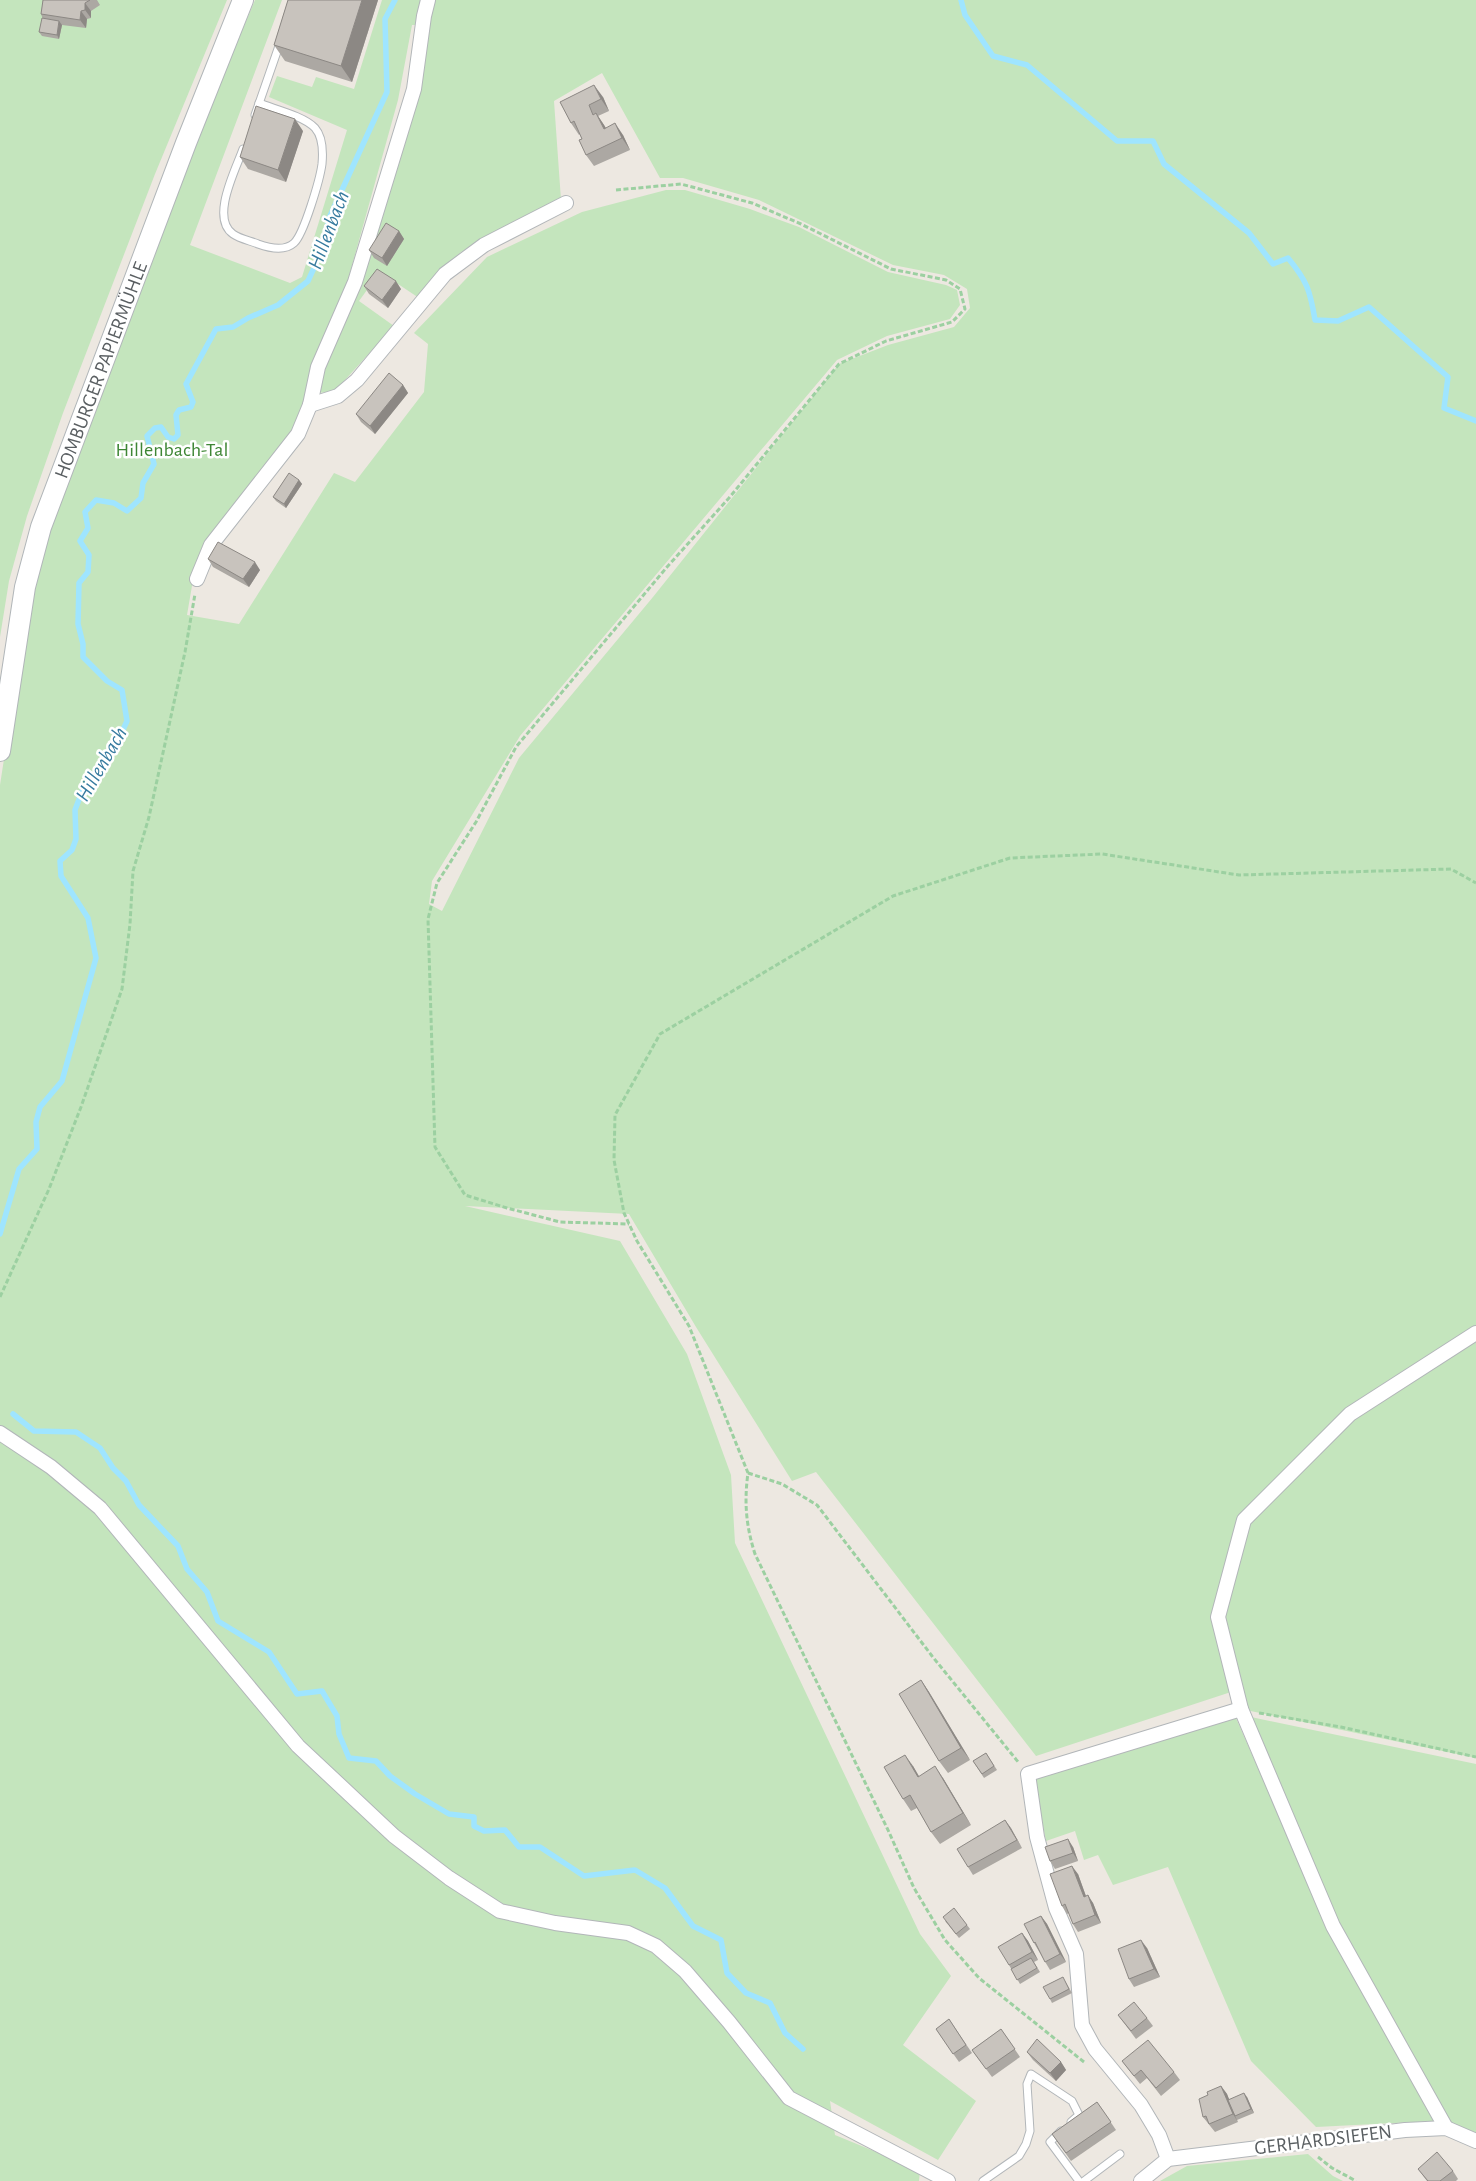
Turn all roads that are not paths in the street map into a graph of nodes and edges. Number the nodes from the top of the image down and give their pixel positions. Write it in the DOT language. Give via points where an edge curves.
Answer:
graph roads {
  1 [pos="243,0"];
  2 [pos="428,0"];
  3 [pos="284,32"];
  4 [pos="259,103"];
  5 [pos="253,121"];
  6 [pos="247,140"];
  7 [pos="566,203"];
  8 [pos="310,405"];
  9 [pos="197,579"];
  10 [pos="0,751"];
  11 [pos="1476,1333"];
  12 [pos="0,1433"];
  13 [pos="1241,1709"];
  14 [pos="1446,2128"];
  15 [pos="1476,2141"];
  16 [pos="1120,2154"];
  17 [pos="1168,2159"];
  18 [pos="948,2181"];
  19 [pos="983,2181"];
  20 [pos="1079,2181"];
  21 [pos="1084,2181"];
  22 [pos="1141,2181"];
  1 -- 10 [label="main road, HOMBURGER PAPIERMÜHLE" via="182,152 41,527 24,587"];
  2 -- 8 [label="street" via="414,89 355,282 318,366"];
  3 -- 4 [label="lane"];
  4 -- 5 [label="lane"];
  4 -- 6 [label="lane" via="302,119 315,128 321,141 322,165 302,233 294,243 284,248 269,248 233,234 226,225 224,204"];
  7 -- 8 [label="street" via="484,245 445,274 357,380 338,396"];
  8 -- 9 [label="street" via="298,434 211,545"];
  11 -- 13 [label="street" via="1350,1414 1244,1520 1218,1617"];
  12 -- 18 [label="street" via="51,1467 100,1508 298,1746 394,1836 449,1878 500,1911 555,1923 628,1933 656,1946 692,1979 789,2098"];
  13 -- 14 [label="street" via="1333,1926"];
  13 -- 17 [label="street" via="1028,1774 1037,1837 1056,1908 1076,1954 1082,2025 1095,2049 1141,2106 1159,2135"];
  14 -- 15 [label="street, GERHARDSIEFEN"];
  14 -- 17 [label="street, GERHARDSIEFEN" via="1405,2130"];
  16 -- 21 [label="lane"];
  17 -- 22 [label="street"];
  19 -- 20 [label="lane" via="1019,2156 1026,2144 1030,2132 1027,2084 1031,2074 1072,2102 1079,2115 1050,2142"];
}
